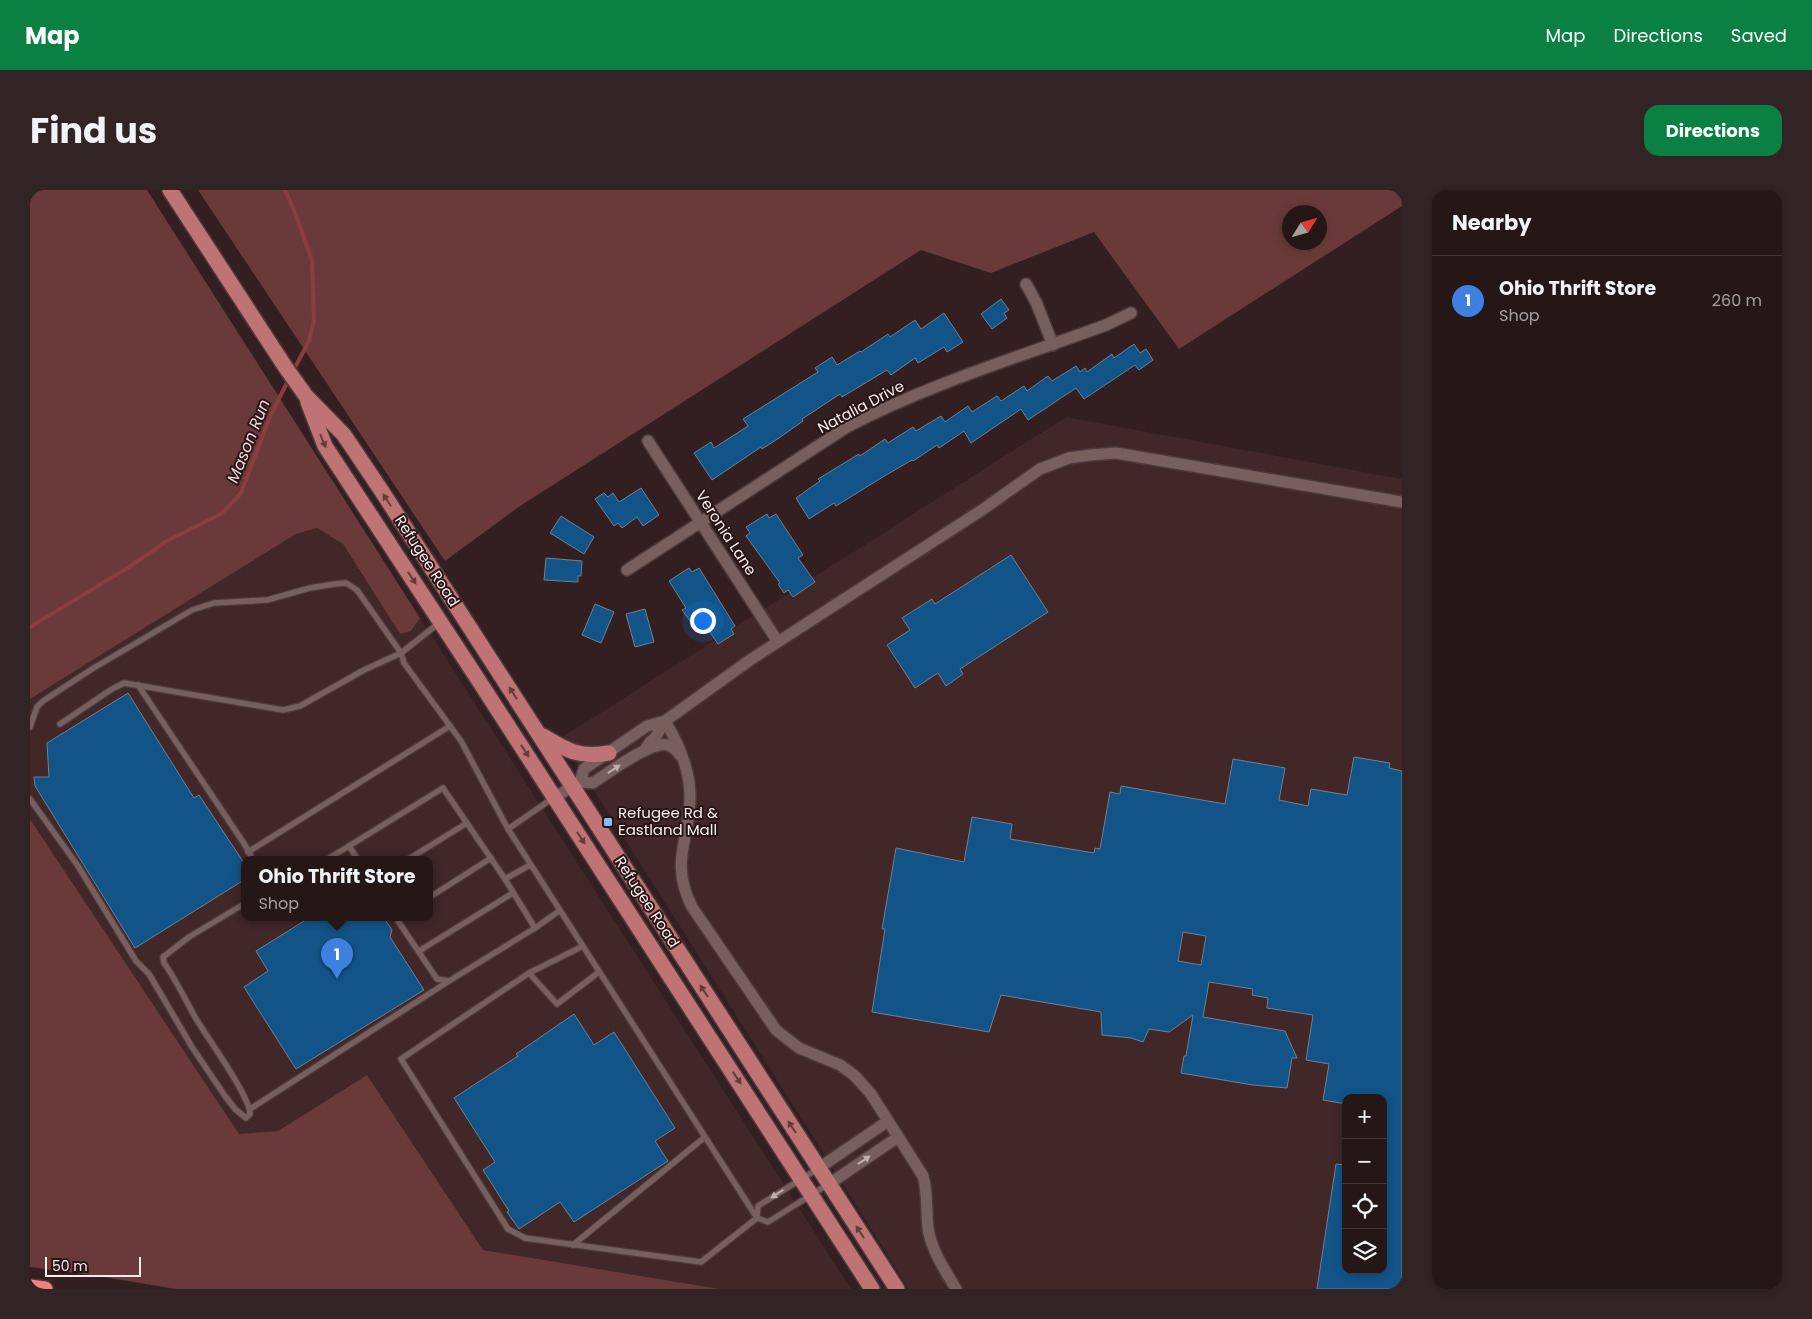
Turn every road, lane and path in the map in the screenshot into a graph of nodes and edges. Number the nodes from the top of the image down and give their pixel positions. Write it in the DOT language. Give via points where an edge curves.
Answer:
graph roads {
  1 [pos="170,190"];
  2 [pos="1026,284"];
  3 [pos="1131,313"];
  4 [pos="1052,344"];
  5 [pos="302,390"];
  6 [pos="648,441"];
  7 [pos="1402,502"];
  8 [pos="700,521"];
  9 [pos="627,570"];
  10 [pos="441,622"];
  11 [pos="778,642"];
  12 [pos="401,653"];
  13 [pos="138,685"];
  14 [pos="665,721"];
  15 [pos="60,724"];
  16 [pos="450,726"];
  17 [pos="30,727"];
  18 [pos="540,734"];
  19 [pos="646,748"];
  20 [pos="609,753"];
  21 [pos="683,758"];
  22 [pos="576,784"];
  23 [pos="555,797"];
  24 [pos="30,799"];
  25 [pos="467,824"];
  26 [pos="508,829"];
  27 [pos="349,846"];
  28 [pos="248,852"];
  29 [pos="250,856"];
  30 [pos="333,856"];
  31 [pos="355,856"];
  32 [pos="414,856"];
  33 [pos="491,858"];
  34 [pos="530,865"];
  35 [pos="505,880"];
  36 [pos="513,892"];
  37 [pos="433,895"];
  38 [pos="241,906"];
  39 [pos="559,911"];
  40 [pos="398,921"];
  41 [pos="535,928"];
  42 [pos="583,946"];
  43 [pos="419,952"];
  44 [pos="599,972"];
  45 [pos="529,973"];
  46 [pos="448,981"];
  47 [pos="250,1109"];
  48 [pos="888,1121"];
  49 [pos="705,1137"];
  50 [pos="898,1137"];
  51 [pos="819,1168"];
  52 [pos="801,1178"];
  53 [pos="829,1184"];
  54 [pos="812,1196"];
  55 [pos="758,1218"];
  56 [pos="573,1245"];
  57 [pos="30,1287"];
  58 [pos="45,1289"];
  59 [pos="872,1289"];
  60 [pos="897,1289"];
  61 [pos="956,1289"];
  1 -- 5 [label="main road, Refugee Road"];
  2 -- 4 [label="street"];
  3 -- 4 [label="street, Natalia Drive"];
  4 -- 8 [label="street, Natalia Drive" via="874,413"];
  5 -- 10 [label="main road, Refugee Road, one-way" via="325,446"];
  18 -- 5 [label="main road, Refugee Road, one-way" via="344,436"];
  6 -- 8 [label="street, Veronia Lane"];
  7 -- 11 [label="street" via="1116,453 1064,459 1040,469"];
  8 -- 9 [label="street, Natalia Drive"];
  8 -- 11 [label="street, Veronia Lane"];
  10 -- 12 [label="lane"];
  10 -- 23 [label="main road, Refugee Road, one-way"];
  11 -- 14 [label="street"];
  12 -- 13 [label="lane" via="300,706 283,710"];
  12 -- 16 [label="lane" via="404,663"];
  12 -- 17 [label="lane" via="357,590 346,583 310,588 267,600 214,602 192,610 44,701 37,707"];
  13 -- 15 [label="lane" via="124,683 112,688"];
  13 -- 28 [label="lane"];
  14 -- 19 [label="street"];
  14 -- 20 [label="street" via="647,726"];
  14 -- 21 [label="street"];
  16 -- 26 [label="lane"];
  16 -- 28 [label="lane"];
  18 -- 20 [label="main road" via="564,749 584,756"];
  18 -- 22 [label="main road, Refugee Road"];
  19 -- 21 [label="street" via="666,744"];
  22 -- 19 [label="street, one-way" via="593,783"];
  20 -- 22 [label="street" via="584,769"];
  21 -- 48 [label="street" via="690,797 680,866 686,893 695,912 776,1030 804,1051 852,1072"];
  22 -- 23 [label="street"];
  51 -- 22 [label="main road, Refugee Road, one-way"];
  23 -- 26 [label="lane"];
  23 -- 52 [label="main road, Refugee Road, one-way"];
  24 -- 47 [label="lane" via="78,866 136,961 149,974 225,1096 246,1118"];
  25 -- 27 [label="lane" via="443,788"];
  25 -- 32 [label="lane"];
  25 -- 33 [label="lane"];
  26 -- 34 [label="lane"];
  27 -- 30 [label="lane"];
  27 -- 31 [label="lane"];
  28 -- 29 [label="lane"];
  33 -- 35 [label="lane"];
  33 -- 37 [label="lane"];
  34 -- 35 [label="lane"];
  34 -- 39 [label="lane"];
  35 -- 36 [label="lane"];
  36 -- 41 [label="lane"];
  36 -- 43 [label="lane"];
  38 -- 47 [label="lane" via="163,957"];
  39 -- 41 [label="lane"];
  39 -- 42 [label="lane"];
  40 -- 43 [label="lane"];
  41 -- 46 [label="lane"];
  42 -- 44 [label="lane"];
  42 -- 45 [label="lane"];
  43 -- 46 [label="lane" via="437,979"];
  44 -- 45 [label="lane" via="557,1004"];
  44 -- 49 [label="lane"];
  45 -- 56 [label="lane" via="401,1059 508,1229 525,1238"];
  46 -- 47 [label="lane"];
  48 -- 50 [label="street"];
  48 -- 51 [label="street"];
  49 -- 55 [label="lane"];
  49 -- 56 [label="lane"];
  53 -- 50 [label="street, one-way"];
  50 -- 61 [label="street" via="923,1176 930,1236 937,1256"];
  51 -- 52 [label="lane"];
  51 -- 53 [label="main road, Refugee Road"];
  52 -- 54 [label="main road, Refugee Road"];
  52 -- 55 [label="lane, one-way" via="758,1206"];
  53 -- 54 [label="lane"];
  60 -- 53 [label="main road, Refugee Road, one-way"];
  54 -- 55 [label="lane" via="768,1222"];
  54 -- 59 [label="main road, Refugee Road"];
  55 -- 56 [label="lane" via="701,1262"];
  57 -- 58 [label="highway"];
}
